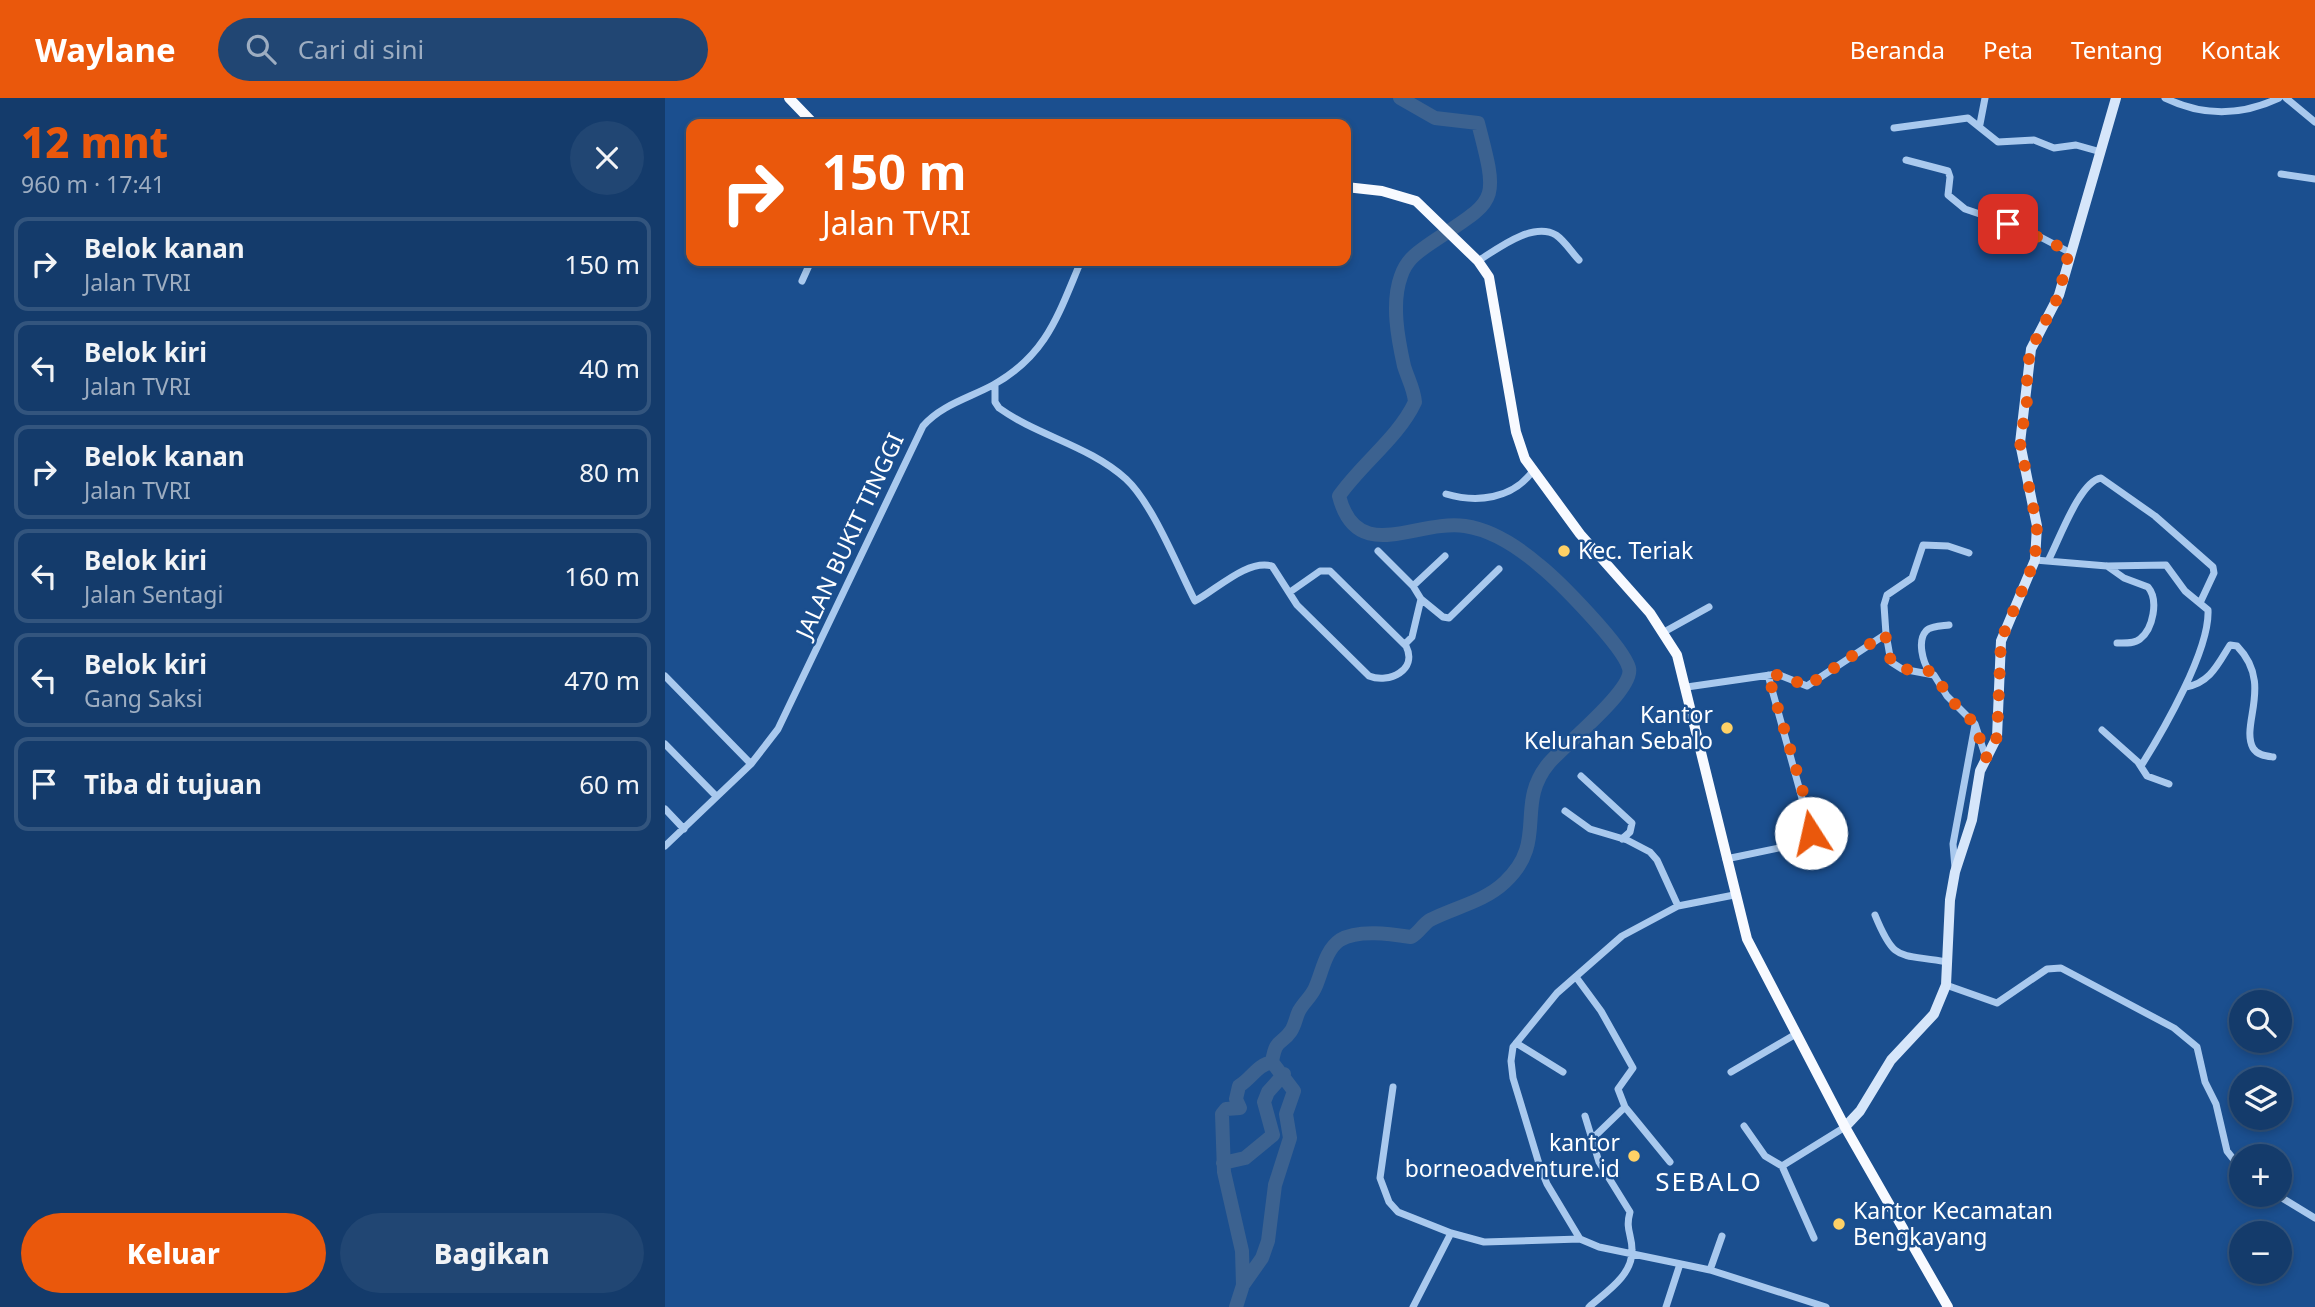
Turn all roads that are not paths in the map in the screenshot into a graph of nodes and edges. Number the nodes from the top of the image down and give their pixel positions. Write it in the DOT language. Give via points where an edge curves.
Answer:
graph roads {
  1 [pos="789,98"];
  2 [pos="1985,98"];
  3 [pos="2116,98"];
  4 [pos="2165,98"];
  5 [pos="2280,98"];
  6 [pos="2286,98"];
  7 [pos="809,119"];
  8 [pos="2315,122"];
  9 [pos="1980,124"];
  10 [pos="1894,128"];
  11 [pos="2101,152"];
  12 [pos="1906,160"];
  13 [pos="2281,174"];
  14 [pos="2315,179"];
  15 [pos="1351,188"];
  16 [pos="2069,251"];
  17 [pos="1579,260"];
  18 [pos="1478,261"];
  19 [pos="809,266"];
  20 [pos="1078,266"];
  21 [pos="802,281"];
  22 [pos="995,384"];
  23 [pos="1532,472"];
  24 [pos="1446,494"];
  25 [pos="1378,551"];
  26 [pos="1969,552"];
  27 [pos="1445,556"];
  28 [pos="2049,559"];
  29 [pos="2035,560"];
  30 [pos="2107,566"];
  31 [pos="1499,569"];
  32 [pos="1413,586"];
  33 [pos="1290,592"];
  34 [pos="1421,599"];
  35 [pos="2200,603"];
  36 [pos="1709,607"];
  37 [pos="1949,625"];
  38 [pos="1664,632"];
  39 [pos="1885,634"];
  40 [pos="2117,643"];
  41 [pos="1405,644"];
  42 [pos="1929,671"];
  43 [pos="1768,675"];
  44 [pos="665,676"];
  45 [pos="1687,687"];
  46 [pos="2186,687"];
  47 [pos="1975,724"];
  48 [pos="2102,730"];
  49 [pos="665,744"];
  50 [pos="2273,757"];
  51 [pos="1986,758"];
  52 [pos="751,764"];
  53 [pos="2141,766"];
  54 [pos="1581,776"];
  55 [pos="2169,784"];
  56 [pos="716,796"];
  57 [pos="665,809"];
  58 [pos="1565,811"];
  59 [pos="684,829"];
  60 [pos="1622,839"];
  61 [pos="665,846"];
  62 [pos="1725,859"];
  63 [pos="1955,872"];
  64 [pos="1734,895"];
  65 [pos="1678,906"];
  66 [pos="1875,915"];
  67 [pos="1947,962"];
  68 [pos="1576,977"];
  69 [pos="1946,985"];
  70 [pos="1795,1034"];
  71 [pos="1516,1043"];
  72 [pos="1563,1072"];
  73 [pos="1731,1072"];
  74 [pos="1393,1087"];
  75 [pos="1625,1107"];
  76 [pos="1585,1116"];
  77 [pos="1744,1126"];
  78 [pos="1845,1127"];
  79 [pos="1592,1139"];
  80 [pos="2229,1157"];
  81 [pos="1670,1162"];
  82 [pos="1782,1166"];
  83 [pos="2292,1204"];
  84 [pos="2315,1218"];
  85 [pos="1451,1233"];
  86 [pos="1722,1236"];
  87 [pos="1814,1238"];
  88 [pos="1629,1239"];
  89 [pos="1580,1240"];
  90 [pos="1617,1250"];
  91 [pos="1633,1252"];
  92 [pos="1680,1264"];
  93 [pos="1710,1270"];
  94 [pos="1413,1307"];
  95 [pos="1589,1307"];
  96 [pos="1666,1307"];
  97 [pos="1826,1307"];
  98 [pos="1948,1307"];
  1 -- 7 [label="highway"];
  2 -- 9 [label="street"];
  3 -- 11 [label="main road"];
  4 -- 5 [label="street" via="2214,113 2260,107"];
  6 -- 8 [label="street"];
  9 -- 10 [label="street" via="1965,117"];
  9 -- 11 [label="street" via="1998,142 2034,140 2054,148 2076,145"];
  11 -- 16 [label="main road"];
  12 -- 16 [label="street" via="1948,171 1948,195 1965,209 2027,230"];
  13 -- 14 [label="street"];
  15 -- 18 [label="highway" via="1416,201"];
  16 -- 29 [label="main road" via="2059,295 2031,349 2027,369 2020,443 2037,526"];
  17 -- 18 [label="street" via="1557,236 1537,232"];
  18 -- 23 [label="highway" via="1491,282 1516,432"];
  19 -- 21 [label="street"];
  20 -- 22 [label="street, JALAN BUKIT TINGGI" via="1040,349"];
  22 -- 33 [label="street" via="999,408 1126,479 1148,510 1195,601 1263,564 1275,568"];
  22 -- 52 [label="street, JALAN BUKIT TINGGI" via="935,414 920,431 782,722"];
  23 -- 24 [label="street" via="1521,484 1496,496 1468,500"];
  23 -- 38 [label="highway"];
  25 -- 32 [label="street"];
  26 -- 39 [label="street" via="1923,545 1912,578 1885,598"];
  27 -- 32 [label="street"];
  28 -- 29 [label="street"];
  28 -- 30 [label="street"];
  28 -- 35 [label="street" via="2086,488 2101,478 2155,516 2213,567"];
  29 -- 51 [label="main road" via="2001,640 1997,737"];
  30 -- 35 [label="street" via="2168,566"];
  30 -- 40 [label="street" via="2148,587 2154,598 2151,622 2140,639"];
  31 -- 34 [label="street" via="1449,618"];
  32 -- 34 [label="street"];
  33 -- 41 [label="street" via="1327,570"];
  33 -- 41 [label="street" via="1371,678 1392,677 1406,668 1410,655"];
  34 -- 41 [label="street" via="1412,637"];
  35 -- 46 [label="street" via="2208,610 2207,620"];
  36 -- 38 [label="street"];
  37 -- 42 [label="street" via="1925,633 1922,658"];
  38 -- 45 [label="highway" via="1677,654"];
  39 -- 42 [label="street" via="1894,664"];
  39 -- 43 [label="street" via="1807,686"];
  42 -- 47 [label="street"];
  43 -- 45 [label="street"];
  43 -- 62 [label="street" via="1811,831 1806,841 1798,844"];
  44 -- 52 [label="street"];
  45 -- 62 [label="highway"];
  46 -- 50 [label="street" via="2215,671 2229,645 2237,646 2255,687 2252,747 2258,754"];
  46 -- 53 [label="street"];
  47 -- 51 [label="street"];
  47 -- 63 [label="street" via="1953,844"];
  48 -- 53 [label="street"];
  49 -- 56 [label="street"];
  51 -- 63 [label="main road"];
  52 -- 56 [label="street, JALAN BUKIT TINGGI"];
  53 -- 55 [label="street" via="2149,778"];
  54 -- 60 [label="street" via="1632,823"];
  56 -- 59 [label="street, JALAN BUKIT TINGGI"];
  57 -- 59 [label="street"];
  58 -- 60 [label="street" via="1590,829"];
  59 -- 61 [label="street, JALAN BUKIT TINGGI"];
  60 -- 65 [label="street" via="1654,856"];
  62 -- 64 [label="highway"];
  63 -- 67 [label="main road"];
  64 -- 65 [label="street"];
  64 -- 70 [label="highway" via="1749,944"];
  65 -- 68 [label="street" via="1626,933"];
  66 -- 67 [label="street" via="1894,952"];
  67 -- 69 [label="main road"];
  68 -- 71 [label="street"];
  68 -- 75 [label="street" via="1632,1065 1632,1073 1618,1089"];
  69 -- 78 [label="main road" via="1934,1014 1891,1060"];
  69 -- 80 [label="street" via="1997,1003 2047,969 2061,968 2174,1028 2199,1050"];
  70 -- 73 [label="street"];
  70 -- 78 [label="highway"];
  71 -- 72 [label="street"];
  71 -- 89 [label="street" via="1511,1068 1540,1167"];
  74 -- 85 [label="street" via="1381,1185 1394,1209"];
  75 -- 79 [label="street"];
  75 -- 81 [label="street"];
  76 -- 79 [label="street"];
  77 -- 82 [label="street" via="1765,1156"];
  78 -- 82 [label="street"];
  78 -- 98 [label="highway"];
  79 -- 88 [label="street" via="1606,1175 1630,1212"];
  82 -- 87 [label="street"];
  83 -- 84 [label="street"];
  85 -- 89 [label="street" via="1484,1242"];
  85 -- 94 [label="street"];
  86 -- 93 [label="street"];
  88 -- 90 [label="street"];
  88 -- 91 [label="street"];
  89 -- 90 [label="street"];
  90 -- 91 [label="street"];
  91 -- 92 [label="street"];
  91 -- 95 [label="street" via="1621,1278"];
  92 -- 93 [label="street"];
  92 -- 96 [label="street"];
  93 -- 97 [label="street"];
}
